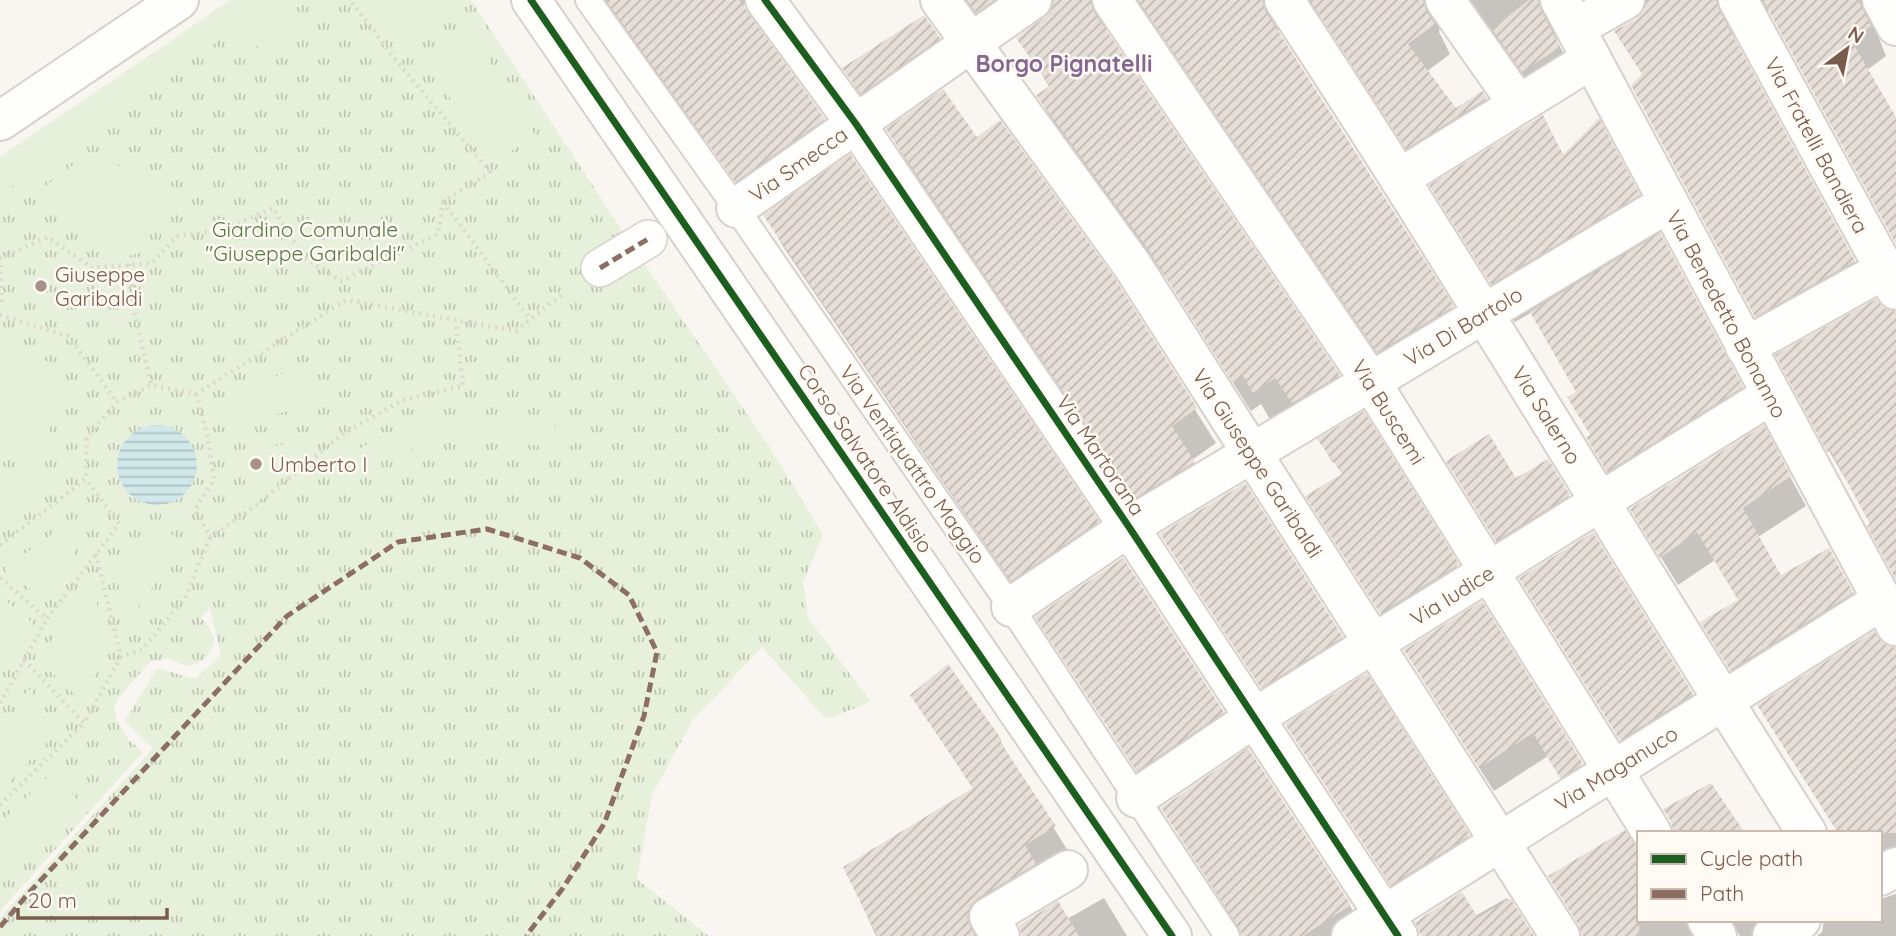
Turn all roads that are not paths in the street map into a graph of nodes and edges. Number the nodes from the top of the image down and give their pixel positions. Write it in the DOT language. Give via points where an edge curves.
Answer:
graph roads {
  1 [pos="179,0"];
  2 [pos="531,0"];
  3 [pos="589,0"];
  4 [pos="765,0"];
  5 [pos="940,0"];
  6 [pos="1032,0"];
  7 [pos="1112,0"];
  8 [pos="1284,0"];
  9 [pos="1445,0"];
  10 [pos="1625,0"];
  11 [pos="1738,0"];
  12 [pos="1882,0"];
  13 [pos="1896,26"];
  14 [pos="1576,29"];
  15 [pos="971,44"];
  16 [pos="1518,104"];
  17 [pos="0,121"];
  18 [pos="856,124"];
  19 [pos="1401,178"];
  20 [pos="1668,203"];
  21 [pos="736,208"];
  22 [pos="648,239"];
  23 [pos="600,268"];
  24 [pos="1892,280"];
  25 [pos="1484,313"];
  26 [pos="1745,347"];
  27 [pos="1371,382"];
  28 [pos="1771,395"];
  29 [pos="1251,453"];
  30 [pos="1601,502"];
  31 [pos="1129,527"];
  32 [pos="1489,572"];
  33 [pos="1011,607"];
  34 [pos="1888,613"];
  35 [pos="1374,644"];
  36 [pos="1722,701"];
  37 [pos="1254,718"];
  38 [pos="1612,770"];
  39 [pos="1136,798"];
  40 [pos="1651,831"];
  41 [pos="1806,831"];
  42 [pos="1500,841"];
  43 [pos="1068,870"];
  44 [pos="1797,922"];
  45 [pos="1391,925"];
  46 [pos="1000,936"];
  47 [pos="1172,936"];
  48 [pos="1227,936"];
  49 [pos="1351,936"];
  50 [pos="1560,936"];
  51 [pos="1772,936"];
  1 -- 17 [label="street"];
  2 -- 47 [label="street, Corso Salvatore Aldisio"];
  3 -- 21 [label="lane, Via Ventiquattro Maggio"];
  4 -- 18 [label="street, Via Martorana"];
  5 -- 15 [label="street, Via Giuseppe Garibaldi"];
  6 -- 15 [label="street, Via Smecca"];
  7 -- 27 [label="street, Via Buscemi"];
  8 -- 19 [label="street, Via Salerno"];
  9 -- 16 [label="street"];
  10 -- 14 [label="street"];
  11 -- 24 [label="street, Via Fratelli Bandiera"];
  12 -- 13 [label="street"];
  14 -- 16 [label="street"];
  14 -- 20 [label="street, Via Benedetto Bonanno"];
  15 -- 18 [label="street, Via Smecca"];
  15 -- 29 [label="street, Via Giuseppe Garibaldi" via="1132,265"];
  16 -- 19 [label="street"];
  18 -- 21 [label="street, Via Smecca"];
  18 -- 31 [label="street, Via Martorana"];
  19 -- 25 [label="street, Via Salerno"];
  20 -- 25 [label="street, Via Di Bartolo"];
  20 -- 26 [label="street, Via Benedetto Bonanno"];
  21 -- 33 [label="lane, Via Ventiquattro Maggio"];
  22 -- 23 [label="street"];
  24 -- 26 [label="street"];
  25 -- 27 [label="street, Via Di Bartolo"];
  25 -- 30 [label="street, Via Salerno"];
  26 -- 28 [label="street, Via Benedetto Bonanno"];
  27 -- 29 [label="street, Via Di Bartolo"];
  27 -- 32 [label="street, Via Buscemi"];
  28 -- 30 [label="street, Via Iudice"];
  28 -- 34 [label="street, Via Benedetto Bonanno"];
  29 -- 31 [label="street, Via Di Bartolo"];
  29 -- 35 [label="street, Via Giuseppe Garibaldi"];
  30 -- 32 [label="street, Via Iudice"];
  30 -- 36 [label="street, Via Salerno"];
  31 -- 33 [label="street, Via Di Bartolo"];
  31 -- 37 [label="street, Via Martorana"];
  32 -- 35 [label="street, Via Iudice"];
  32 -- 38 [label="street, Via Buscemi"];
  33 -- 39 [label="lane, Via Ventiquattro Maggio"];
  34 -- 36 [label="street, Via Maganuco"];
  35 -- 37 [label="street, Via Iudice"];
  35 -- 42 [label="street, Via Giuseppe Garibaldi"];
  36 -- 38 [label="street, Via Maganuco"];
  36 -- 41 [label="street, Via Salerno"];
  37 -- 39 [label="street, Via Iudice"];
  37 -- 45 [label="street, Via Martorana"];
  38 -- 40 [label="street, Via Buscemi"];
  38 -- 42 [label="street, Via Maganuco"];
  39 -- 48 [label="lane, Via Ventiquattro Maggio"];
  42 -- 45 [label="street, Via Maganuco"];
  42 -- 50 [label="street, Via Giuseppe Garibaldi"];
  43 -- 46 [label="street" via="989,917"];
  44 -- 51 [label="street"];
  45 -- 49 [label="street, Via Maganuco"];
}
